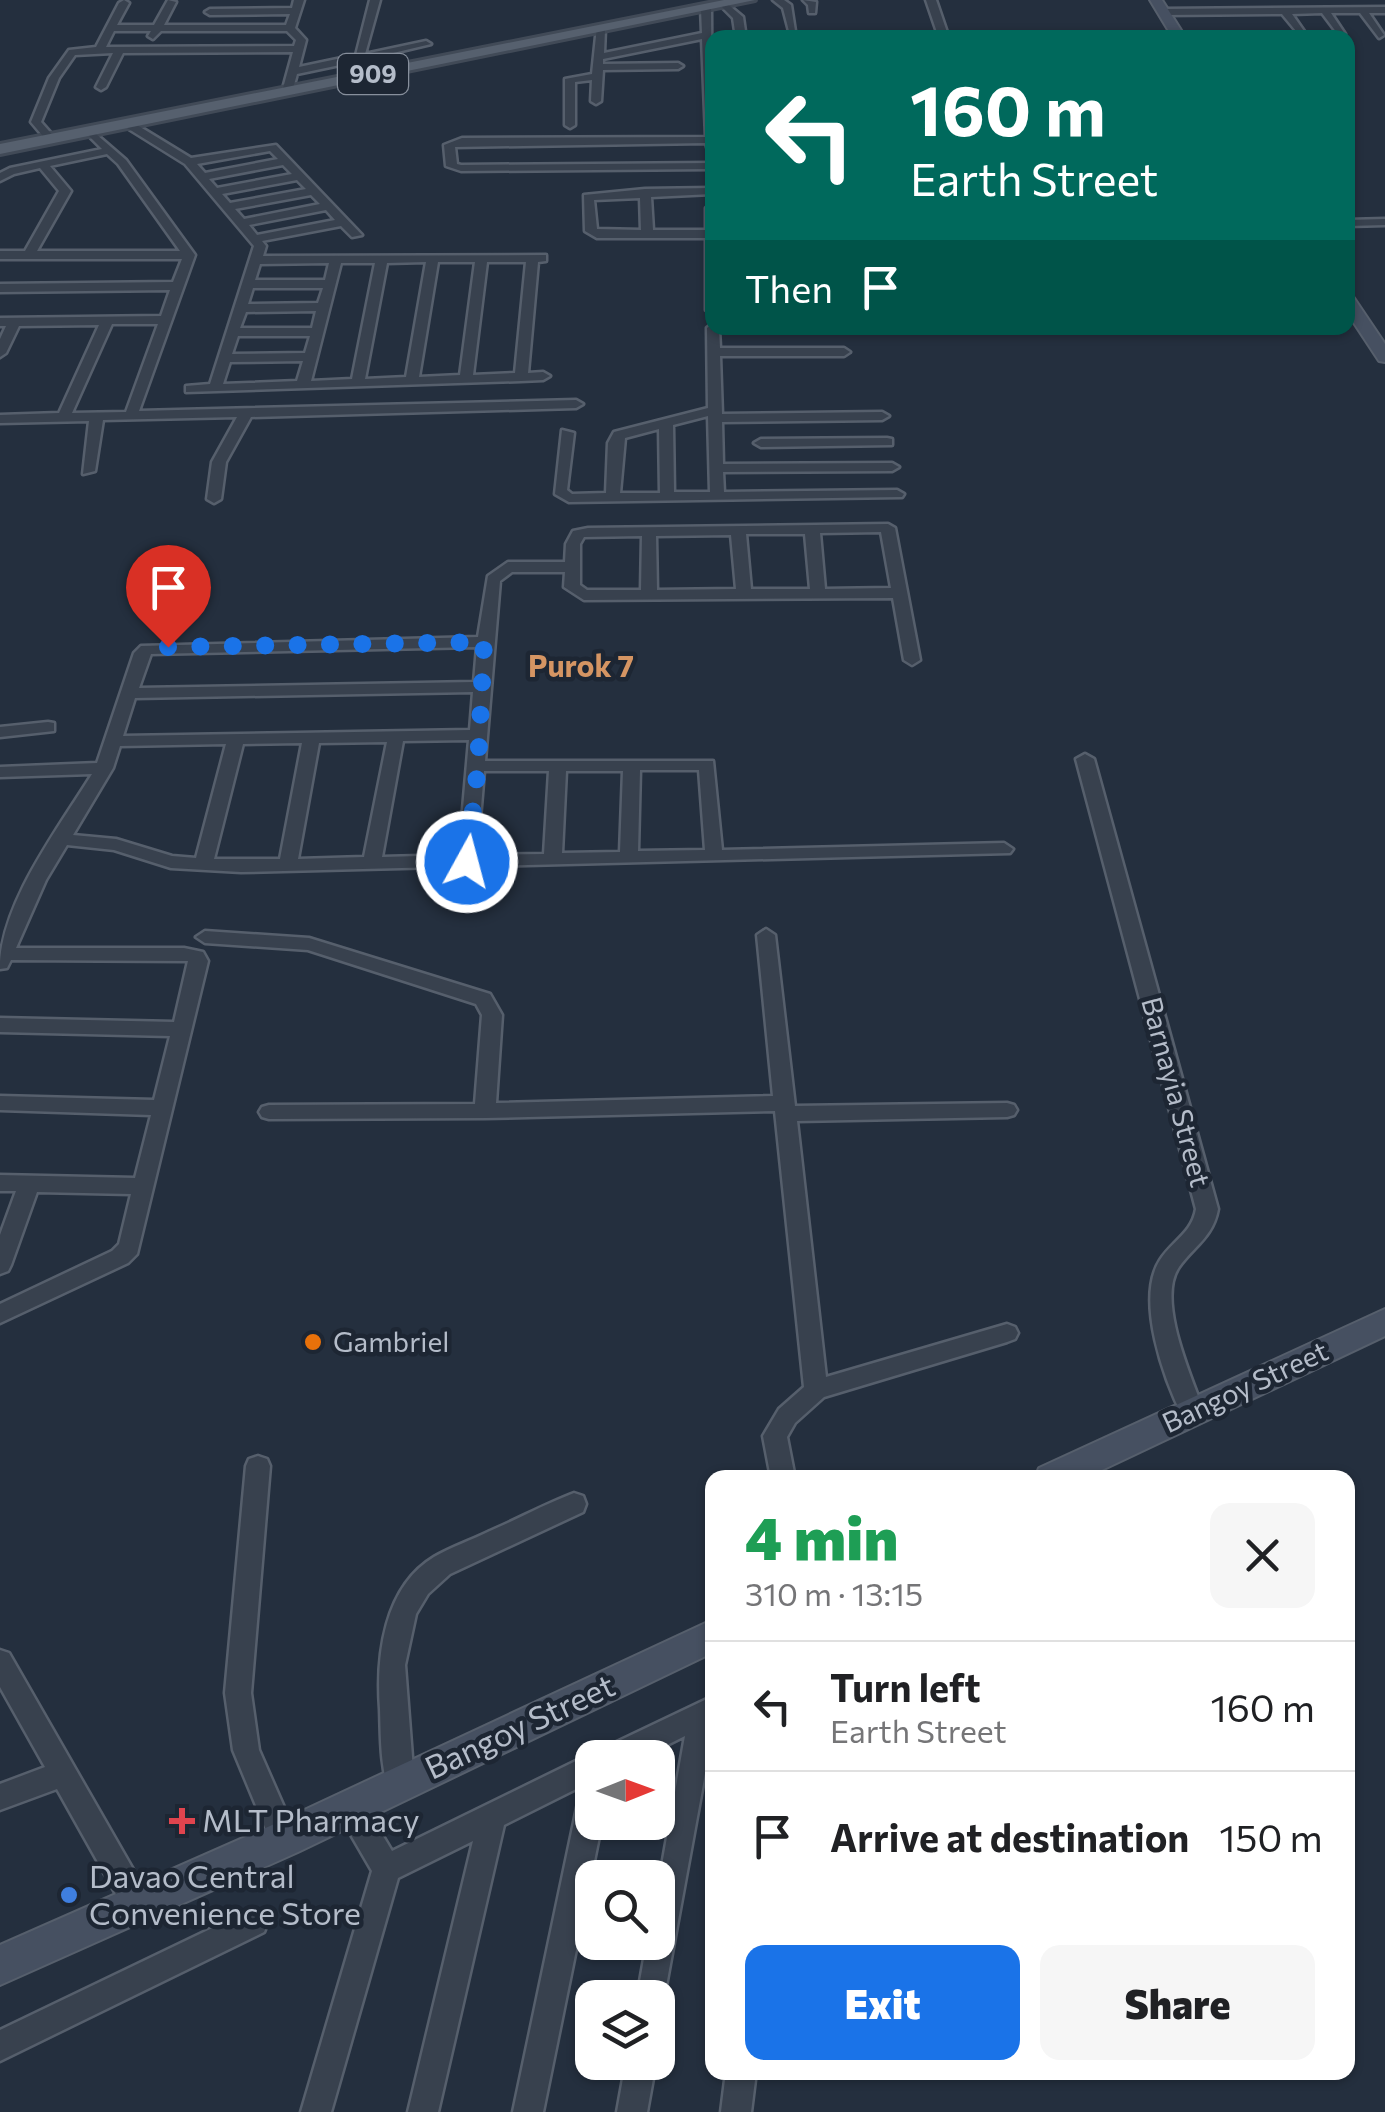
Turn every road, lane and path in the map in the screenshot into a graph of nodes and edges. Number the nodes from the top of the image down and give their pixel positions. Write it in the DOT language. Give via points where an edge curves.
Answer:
graph roads {
  1 [pos="216,0"];
  2 [pos="375,0"];
  3 [pos="745,0"];
  4 [pos="778,0"];
  5 [pos="931,0"];
  6 [pos="171,2"];
  7 [pos="124,3"];
  8 [pos="724,4"];
  9 [pos="297,6"];
  10 [pos="1160,6"];
  11 [pos="706,8"];
  12 [pos="1385,10"];
  13 [pos="1285,11"];
  14 [pos="1325,11"];
  15 [pos="1363,11"];
  16 [pos="210,12"];
  17 [pos="1209,12"];
  18 [pos="1249,12"];
  19 [pos="1256,22"];
  20 [pos="1216,23"];
  21 [pos="112,28"];
  22 [pos="203,28"];
  23 [pos="290,28"];
  24 [pos="600,29"];
  25 [pos="792,29"];
  26 [pos="708,30"];
  27 [pos="740,30"];
  28 [pos="941,30"];
  29 [pos="1175,30"];
  30 [pos="1298,30"];
  31 [pos="1337,30"];
  32 [pos="154,33"];
  33 [pos="1379,34"];
  34 [pos="705,36"];
  35 [pos="679,40"];
  36 [pos="426,44"];
  37 [pos="298,49"];
  38 [pos="98,50"];
  39 [pos="120,50"];
  40 [pos="360,57"];
  41 [pos="600,67"];
  42 [pos="290,72"];
  43 [pos="379,74"];
  44 [pos="100,86"];
  45 [pos="287,92"];
  46 [pos="596,101"];
  47 [pos="128,124"];
  48 [pos="570,125"];
  49 [pos="89,132"];
  50 [pos="51,139"];
  51 [pos="705,140"];
  52 [pos="0,149"];
  53 [pos="112,150"];
  54 [pos="285,161"];
  55 [pos="189,162"];
  56 [pos="43,164"];
  57 [pos="705,166"];
  58 [pos="299,176"];
  59 [pos="204,177"];
  60 [pos="0,178"];
  61 [pos="314,191"];
  62 [pos="705,191"];
  63 [pos="216,192"];
  64 [pos="644,192"];
  65 [pos="328,206"];
  66 [pos="229,207"];
  67 [pos="344,222"];
  68 [pos="1385,222"];
  69 [pos="243,223"];
  70 [pos="1355,223"];
  71 [pos="647,234"];
  72 [pos="705,234"];
  73 [pos="356,235"];
  74 [pos="257,239"];
  75 [pos="0,255"];
  76 [pos="29,255"];
  77 [pos="190,255"];
  78 [pos="434,259"];
  79 [pos="481,259"];
  80 [pos="257,260"];
  81 [pos="336,260"];
  82 [pos="382,260"];
  83 [pos="250,284"];
  84 [pos="330,284"];
  85 [pos="179,286"];
  86 [pos="0,288"];
  87 [pos="323,307"];
  88 [pos="242,308"];
  89 [pos="1355,312"];
  90 [pos="107,320"];
  91 [pos="166,320"];
  92 [pos="16,321"];
  93 [pos="0,322"];
  94 [pos="234,332"];
  95 [pos="317,332"];
  96 [pos="713,335"];
  97 [pos="714,352"];
  98 [pos="844,352"];
  99 [pos="0,353"];
  100 [pos="1385,357"];
  101 [pos="226,358"];
  102 [pos="310,358"];
  103 [pos="543,376"];
  104 [pos="522,377"];
  105 [pos="466,379"];
  106 [pos="412,381"];
  107 [pos="384,382"];
  108 [pos="358,383"];
  109 [pos="303,385"];
  110 [pos="215,388"];
  111 [pos="191,390"];
  112 [pos="879,400"];
  113 [pos="576,404"];
  114 [pos="383,409"];
  115 [pos="714,414"];
  116 [pos="245,415"];
  117 [pos="882,416"];
  118 [pos="759,417"];
  119 [pos="96,418"];
  120 [pos="130,418"];
  121 [pos="63,419"];
  122 [pos="0,420"];
  123 [pos="666,424"];
  124 [pos="566,433"];
  125 [pos="761,442"];
  126 [pos="887,442"];
  127 [pos="716,468"];
  128 [pos="763,468"];
  129 [pos="892,468"];
  130 [pos="88,471"];
  131 [pos="717,496"];
  132 [pos="668,497"];
  133 [pos="688,497"];
  134 [pos="612,498"];
  135 [pos="214,499"];
  136 [pos="738,530"];
  137 [pos="812,530"];
  138 [pos="649,531"];
  139 [pos="690,531"];
  140 [pos="572,567"];
  141 [pos="899,593"];
  142 [pos="744,594"];
  143 [pos="818,594"];
  144 [pos="649,595"];
  145 [pos="484,642"];
  146 [pos="912,660"];
  147 [pos="481,686"];
  148 [pos="128,693"];
  149 [pos="48,727"];
  150 [pos="0,732"];
  151 [pos="479,735"];
  152 [pos="396,736"];
  153 [pos="312,737"];
  154 [pos="236,739"];
  155 [pos="112,742"];
  156 [pos="1085,758"];
  157 [pos="632,764"];
  158 [pos="558,765"];
  159 [pos="478,766"];
  160 [pos="104,768"];
  161 [pos="0,772"];
  162 [pos="63,839"];
  163 [pos="1004,848"];
  164 [pos="714,856"];
  165 [pos="629,858"];
  166 [pos="553,859"];
  167 [pos="467,862"];
  168 [pos="372,864"];
  169 [pos="203,865"];
  170 [pos="288,866"];
  171 [pos="766,935"];
  172 [pos="205,937"];
  173 [pos="1,957"];
  174 [pos="0,1025"];
  175 [pos="180,1029"];
  176 [pos="0,1103"];
  177 [pos="160,1108"];
  178 [pos="785,1109"];
  179 [pos="1007,1110"];
  180 [pos="485,1111"];
  181 [pos="269,1112"];
  182 [pos="0,1182"];
  183 [pos="30,1182"];
  184 [pos="143,1186"];
  185 [pos="0,1265"];
  186 [pos="0,1314"];
  187 [pos="1385,1322"];
  188 [pos="1007,1332"];
  189 [pos="816,1390"];
  190 [pos="1192,1412"];
  191 [pos="258,1466"];
  192 [pos="782,1470"];
  193 [pos="1068,1470"];
  194 [pos="574,1504"];
  195 [pos="705,1639"];
  196 [pos="1,1665"];
  197 [pos="705,1712"];
  198 [pos="705,1726"];
  199 [pos="649,1740"];
  200 [pos="64,1773"];
  201 [pos="575,1776"];
  202 [pos="400,1784"];
  203 [pos="0,1797"];
  204 [pos="350,1807"];
  205 [pos="492,1819"];
  206 [pos="284,1839"];
  207 [pos="584,1840"];
  208 [pos="386,1868"];
  209 [pos="136,1902"];
  210 [pos="254,1922"];
  211 [pos="0,1965"];
  212 [pos="656,1980"];
  213 [pos="0,2046"];
  214 [pos="637,2080"];
  215 [pos="740,2080"];
  216 [pos="316,2112"];
  217 [pos="423,2112"];
  218 [pos="528,2112"];
  219 [pos="632,2112"];
  220 [pos="736,2112"];
  1 -- 16 [label="street"];
  2 -- 40 [label="street"];
  3 -- 8 [label="main road, 909"];
  4 -- 25 [label="street" via="788,7"];
  5 -- 28 [label="street"];
  6 -- 32 [label="street"];
  7 -- 21 [label="street"];
  8 -- 11 [label="main road, 909"];
  8 -- 27 [label="street" via="738,17"];
  9 -- 16 [label="street"];
  9 -- 23 [label="street"];
  10 -- 17 [label="street"];
  10 -- 29 [label="street"];
  11 -- 24 [label="main road, 909"];
  11 -- 26 [label="street"];
  12 -- 15 [label="street"];
  13 -- 14 [label="street"];
  13 -- 18 [label="street"];
  13 -- 30 [label="street"];
  14 -- 15 [label="street"];
  14 -- 31 [label="street"];
  15 -- 33 [label="street"];
  16 -- 22 [label="street"];
  17 -- 18 [label="street"];
  17 -- 20 [label="street"];
  18 -- 19 [label="street"];
  21 -- 32 [label="street"];
  21 -- 38 [label="street"];
  22 -- 23 [label="street"];
  22 -- 32 [label="street"];
  23 -- 37 [label="street" via="302,40"];
  24 -- 41 [label="street"];
  24 -- 43 [label="main road, 909"];
  34 -- 35 [label="street"];
  35 -- 41 [label="street"];
  35 -- 41 [label="street" via="678,70"];
  36 -- 40 [label="street"];
  37 -- 39 [label="street"];
  37 -- 42 [label="street"];
  38 -- 39 [label="street"];
  38 -- 50 [label="street" via="72,52 54,78 36,122"];
  39 -- 44 [label="street"];
  40 -- 42 [label="street"];
  40 -- 43 [label="street"];
  41 -- 46 [label="street"];
  41 -- 48 [label="street" via="570,79"];
  42 -- 45 [label="street"];
  43 -- 45 [label="main road, 909"];
  45 -- 47 [label="main road, 909"];
  47 -- 49 [label="main road, 909"];
  47 -- 55 [label="street"];
  49 -- 50 [label="main road, 909"];
  49 -- 53 [label="street"];
  50 -- 52 [label="main road, 909"];
  51 -- 57 [label="street" via="462,141 450,145 448,156 461,168"];
  53 -- 56 [label="street"];
  53 -- 77 [label="street"];
  54 -- 55 [label="street" via="272,147"];
  54 -- 58 [label="street"];
  54 -- 59 [label="street"];
  55 -- 59 [label="street"];
  56 -- 60 [label="street"];
  56 -- 76 [label="street" via="64,190"];
  58 -- 61 [label="street"];
  58 -- 63 [label="street"];
  59 -- 63 [label="street"];
  61 -- 65 [label="street"];
  61 -- 66 [label="street"];
  62 -- 64 [label="street"];
  63 -- 66 [label="street"];
  64 -- 71 [label="street"];
  64 -- 71 [label="street" via="588,197 594,233"];
  65 -- 67 [label="street"];
  65 -- 69 [label="street"];
  66 -- 69 [label="street"];
  67 -- 73 [label="street"];
  67 -- 74 [label="street"];
  68 -- 70 [label="street"];
  69 -- 74 [label="street"];
  71 -- 72 [label="street"];
  74 -- 80 [label="street"];
  75 -- 76 [label="street"];
  76 -- 77 [label="street"];
  77 -- 85 [label="street"];
  78 -- 79 [label="street"];
  78 -- 82 [label="street"];
  78 -- 106 [label="street"];
  79 -- 104 [label="street" via="537,258"];
  79 -- 105 [label="street"];
  80 -- 81 [label="street"];
  80 -- 83 [label="street"];
  81 -- 82 [label="street"];
  81 -- 84 [label="street"];
  82 -- 108 [label="street"];
  83 -- 84 [label="street"];
  83 -- 88 [label="street"];
  84 -- 87 [label="street"];
  85 -- 86 [label="street"];
  85 -- 91 [label="street"];
  87 -- 88 [label="street"];
  87 -- 95 [label="street"];
  88 -- 94 [label="street"];
  89 -- 100 [label="street"];
  90 -- 91 [label="street"];
  90 -- 92 [label="street"];
  90 -- 121 [label="street"];
  91 -- 120 [label="street"];
  92 -- 93 [label="street"];
  92 -- 99 [label="street"];
  94 -- 95 [label="street"];
  94 -- 101 [label="street"];
  95 -- 102 [label="street"];
  96 -- 97 [label="street"];
  97 -- 98 [label="street"];
  97 -- 115 [label="street"];
  101 -- 102 [label="street"];
  101 -- 110 [label="street"];
  102 -- 109 [label="street"];
  103 -- 104 [label="street"];
  104 -- 105 [label="street"];
  105 -- 106 [label="street"];
  106 -- 107 [label="street"];
  107 -- 108 [label="street"];
  107 -- 114 [label="street"];
  108 -- 109 [label="street"];
  109 -- 110 [label="street"];
  110 -- 111 [label="street"];
  112 -- 117 [label="street"];
  113 -- 114 [label="street"];
  114 -- 116 [label="street"];
  115 -- 118 [label="street"];
  115 -- 123 [label="street" via="689,414"];
  115 -- 127 [label="street"];
  116 -- 120 [label="street"];
  116 -- 135 [label="street" via="219,462"];
  117 -- 118 [label="street"];
  117 -- 126 [label="street"];
  118 -- 125 [label="street"];
  119 -- 120 [label="street"];
  119 -- 121 [label="street"];
  119 -- 130 [label="street"];
  121 -- 122 [label="street"];
  123 -- 132 [label="street"];
  123 -- 134 [label="street" via="616,438"];
  124 -- 134 [label="street" via="561,494"];
  125 -- 126 [label="street"];
  125 -- 128 [label="street"];
  126 -- 129 [label="street"];
  127 -- 128 [label="street"];
  127 -- 131 [label="street"];
  128 -- 129 [label="street"];
  129 -- 131 [label="street" via="898,500"];
  131 -- 133 [label="street"];
  132 -- 133 [label="street"];
  132 -- 134 [label="street"];
  133 -- 139 [label="street"];
  136 -- 137 [label="street"];
  136 -- 139 [label="street"];
  136 -- 142 [label="street"];
  137 -- 141 [label="street" via="888,528"];
  137 -- 143 [label="street"];
  138 -- 139 [label="street"];
  138 -- 140 [label="street" via="578,534"];
  138 -- 144 [label="street"];
  140 -- 144 [label="street" via="578,594"];
  140 -- 145 [label="street" via="519,566 496,573"];
  141 -- 143 [label="street"];
  141 -- 146 [label="street"];
  142 -- 143 [label="street"];
  142 -- 144 [label="street"];
  145 -- 147 [label="street"];
  145 -- 148 [label="street" via="168,647 142,653"];
  147 -- 148 [label="street"];
  147 -- 151 [label="street"];
  148 -- 155 [label="street"];
  149 -- 150 [label="street"];
  151 -- 152 [label="street"];
  151 -- 159 [label="street"];
  152 -- 153 [label="street"];
  152 -- 168 [label="street"];
  153 -- 154 [label="street"];
  153 -- 170 [label="street"];
  154 -- 155 [label="street"];
  154 -- 169 [label="street"];
  155 -- 160 [label="street"];
  156 -- 190 [label="street, Barnayia Street" via="1208,1209 1196,1240 1160,1278 1160,1300"];
  157 -- 158 [label="street"];
  157 -- 164 [label="street" via="710,768"];
  157 -- 165 [label="street"];
  158 -- 159 [label="street"];
  158 -- 166 [label="street"];
  159 -- 167 [label="street"];
  160 -- 161 [label="street"];
  160 -- 162 [label="street"];
  162 -- 169 [label="street"];
  162 -- 173 [label="street"];
  163 -- 164 [label="street"];
  164 -- 165 [label="street"];
  165 -- 166 [label="street"];
  166 -- 167 [label="street"];
  167 -- 168 [label="street"];
  168 -- 170 [label="street"];
  169 -- 170 [label="street"];
  171 -- 178 [label="street"];
  172 -- 180 [label="street" via="309,944 483,999 492,1015"];
  173 -- 175 [label="street" via="192,955 198,961"];
  174 -- 175 [label="street"];
  175 -- 177 [label="street"];
  176 -- 177 [label="street"];
  177 -- 184 [label="street"];
  178 -- 179 [label="street"];
  178 -- 180 [label="street"];
  178 -- 189 [label="street"];
  180 -- 181 [label="street"];
  182 -- 183 [label="street"];
  183 -- 184 [label="street"];
  183 -- 185 [label="street"];
  184 -- 186 [label="street" via="135,1233 120,1257"];
  187 -- 190 [label="street, Bangoy Street"];
  188 -- 189 [label="street"];
  189 -- 192 [label="street" via="786,1416 775,1436"];
  190 -- 193 [label="street, Bangoy Street"];
  191 -- 206 [label="street" via="240,1726"];
  194 -- 202 [label="street" via="441,1566 408,1597 393,1664"];
  195 -- 202 [label="street, Bangoy Street"];
  196 -- 200 [label="street"];
  197 -- 199 [label="street"];
  198 -- 212 [label="street"];
  200 -- 203 [label="street"];
  200 -- 209 [label="street"];
  201 -- 205 [label="street"];
  202 -- 204 [label="street, Bangoy Street"];
  204 -- 206 [label="street, Bangoy Street"];
  204 -- 208 [label="street"];
  205 -- 208 [label="street"];
  205 -- 217 [label="street"];
  206 -- 209 [label="street, Bangoy Street"];
  207 -- 218 [label="street"];
  208 -- 216 [label="street"];
  209 -- 211 [label="street, Bangoy Street"];
  210 -- 213 [label="street"];
  214 -- 219 [label="street"];
  215 -- 220 [label="street"];
}
